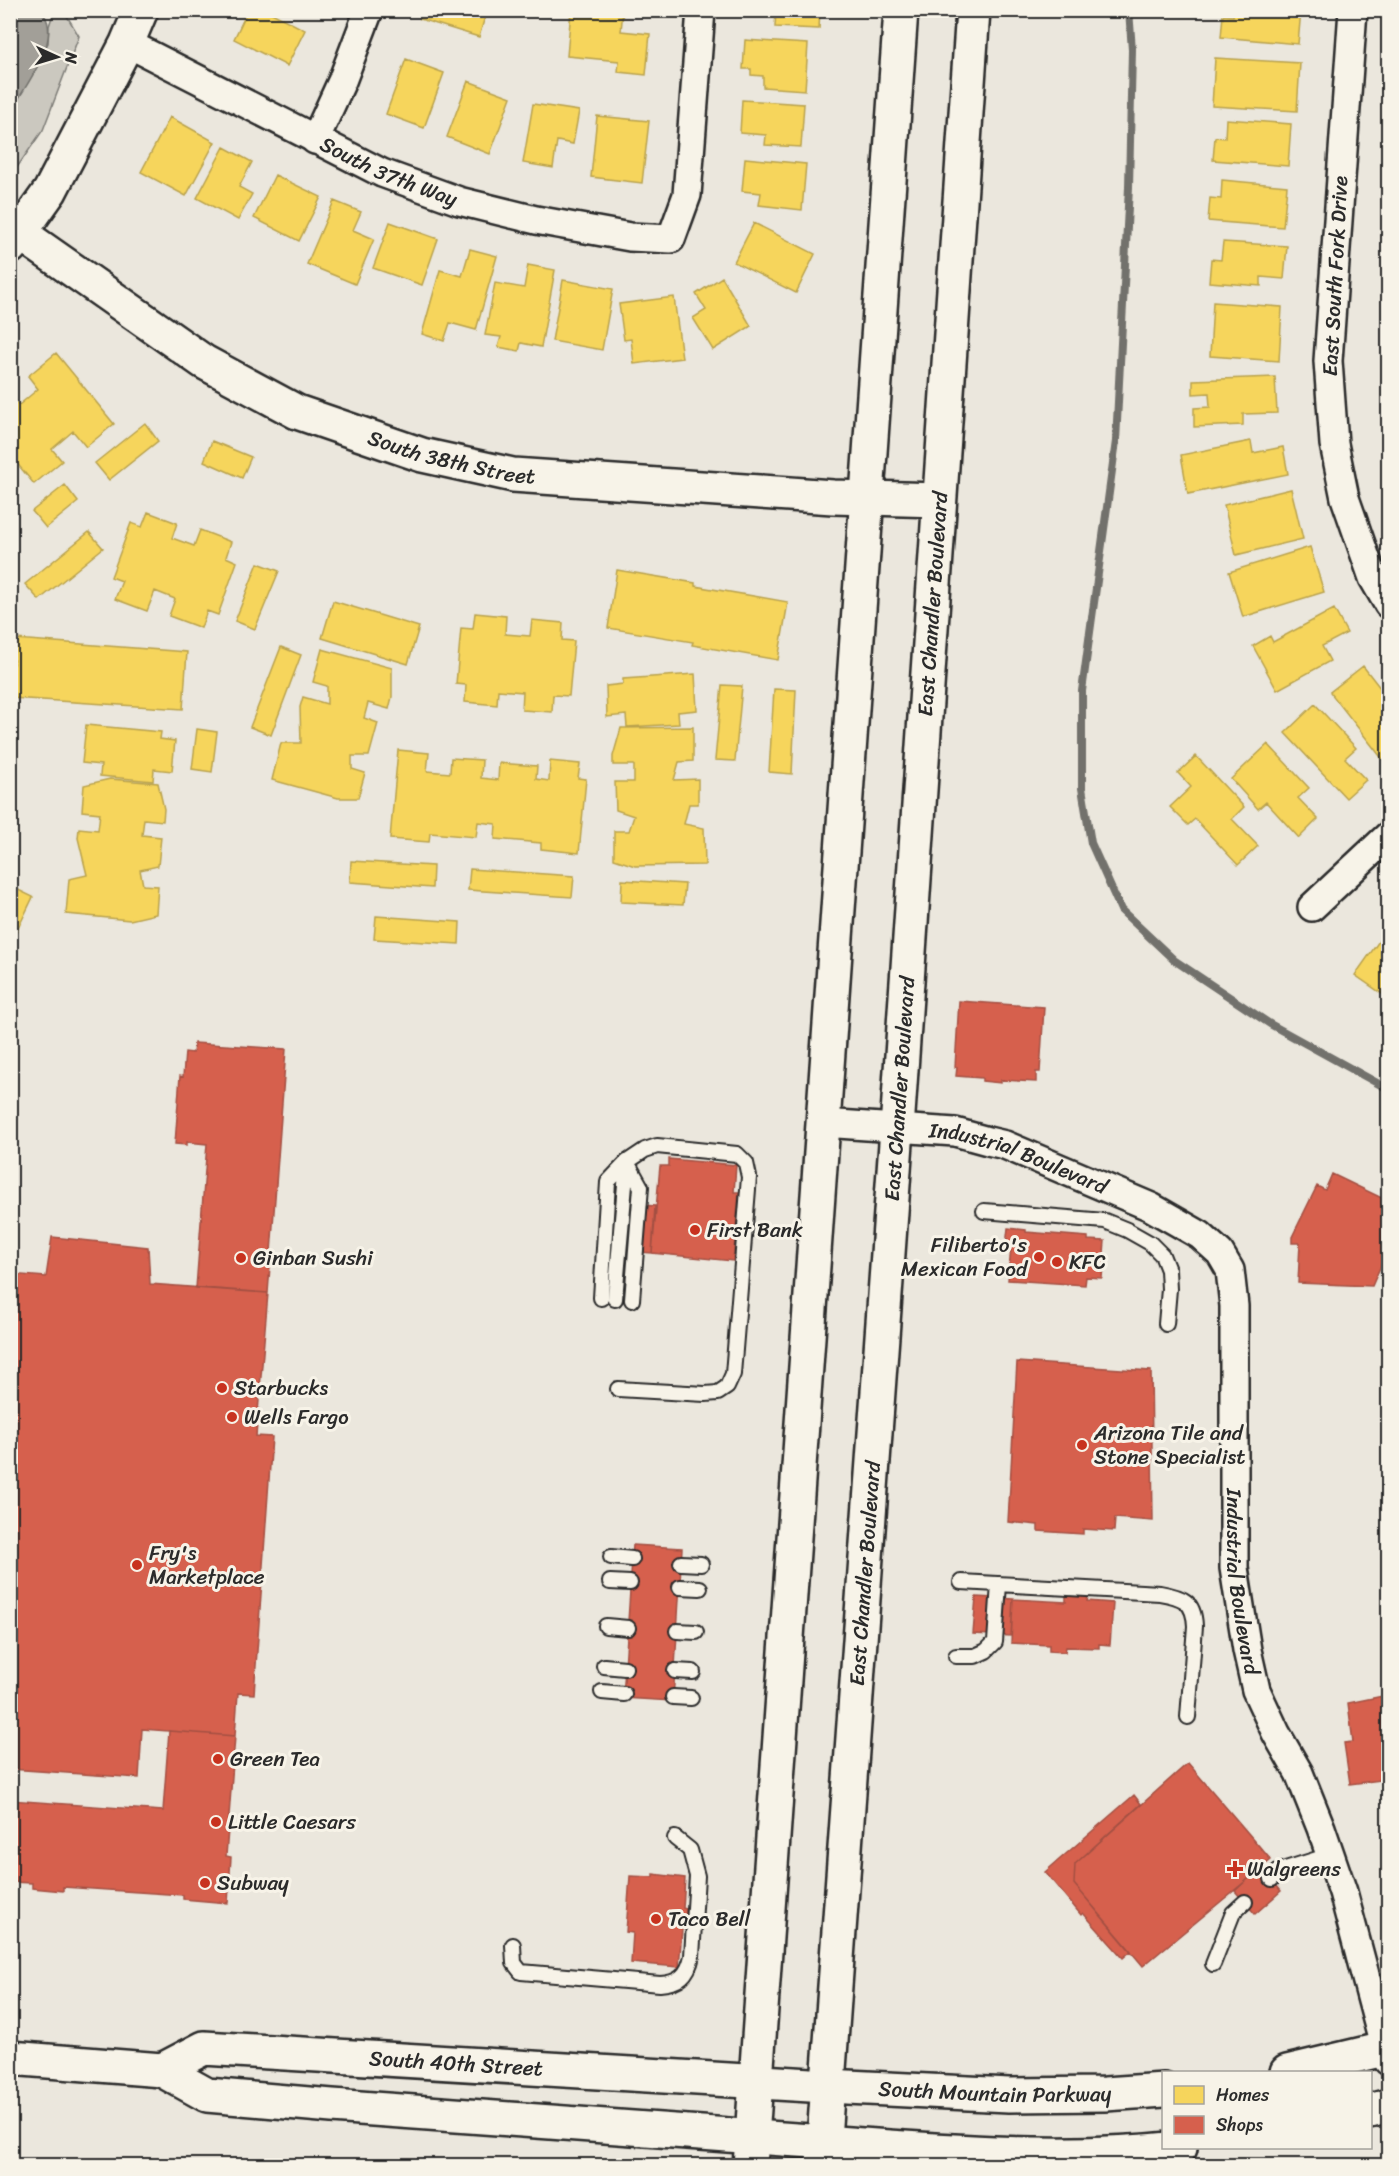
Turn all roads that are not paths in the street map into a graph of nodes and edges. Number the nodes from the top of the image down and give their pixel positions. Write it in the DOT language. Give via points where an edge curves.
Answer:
graph roads {
  1 [pos="141,10"];
  2 [pos="369,10"];
  3 [pos="700,10"];
  4 [pos="901,10"];
  5 [pos="974,10"];
  6 [pos="1353,10"];
  7 [pos="127,43"];
  8 [pos="315,140"];
  9 [pos="15,240"];
  10 [pos="866,498"];
  11 [pos="939,500"];
  12 [pos="1389,604"];
  13 [pos="1389,836"];
  14 [pos="1312,907"];
  15 [pos="823,1123"];
  16 [pos="897,1129"];
  17 [pos="627,1162"];
  18 [pos="984,1211"];
  19 [pos="601,1298"];
  20 [pos="615,1299"];
  21 [pos="632,1300"];
  22 [pos="1166,1323"];
  23 [pos="618,1389"];
  24 [pos="611,1557"];
  25 [pos="632,1559"];
  26 [pos="681,1563"];
  27 [pos="701,1564"];
  28 [pos="610,1582"];
  29 [pos="961,1582"];
  30 [pos="630,1583"];
  31 [pos="999,1584"];
  32 [pos="680,1587"];
  33 [pos="700,1588"];
  34 [pos="606,1626"];
  35 [pos="628,1628"];
  36 [pos="677,1631"];
  37 [pos="696,1632"];
  38 [pos="956,1656"];
  39 [pos="604,1666"];
  40 [pos="625,1668"];
  41 [pos="675,1671"];
  42 [pos="693,1672"];
  43 [pos="602,1692"];
  44 [pos="624,1694"];
  45 [pos="673,1697"];
  46 [pos="691,1698"];
  47 [pos="1188,1717"];
  48 [pos="675,1838"];
  49 [pos="1330,1855"];
  50 [pos="1272,1879"];
  51 [pos="1245,1902"];
  52 [pos="513,1945"];
  53 [pos="1213,1964"];
  54 [pos="1387,2053"];
  55 [pos="10,2058"];
  56 [pos="162,2070"];
  57 [pos="1297,2071"];
  58 [pos="756,2082"];
  59 [pos="828,2086"];
  60 [pos="1162,2090"];
  61 [pos="1389,2106"];
  62 [pos="1372,2111"];
  63 [pos="1168,2149"];
  64 [pos="751,2151"];
  65 [pos="823,2154"];
  1 -- 7 [label="main road"];
  2 -- 8 [label="street"];
  3 -- 8 [label="street, South 37th Way" via="687,195 671,239 630,237 459,201 382,173"];
  4 -- 10 [label="main road"];
  5 -- 11 [label="main road, East Chandler Boulevard"];
  6 -- 12 [label="street, East South Fork Drive" via="1328,361 1334,444 1345,498 1373,578"];
  7 -- 8 [label="street, South 37th Way"];
  7 -- 9 [label="main road" via="50,191"];
  9 -- 10 [label="main road, South 38th Street" via="204,362 297,412 422,455 513,475"];
  10 -- 11 [label="main road, South 38th Street"];
  10 -- 15 [label="main road"];
  11 -- 16 [label="main road, East Chandler Boulevard"];
  13 -- 14 [label="street"];
  15 -- 16 [label="street, Industrial Boulevard"];
  15 -- 58 [label="main road"];
  16 -- 49 [label="street, Industrial Boulevard" via="955,1132 1005,1145 1151,1207 1200,1235 1220,1253 1230,1270 1234,1306 1233,1542 1240,1608 1256,1690 1299,1773"];
  16 -- 59 [label="main road, East Chandler Boulevard"];
  17 -- 19 [label="lane" via="608,1182"];
  17 -- 20 [label="lane"];
  17 -- 21 [label="lane" via="641,1187"];
  17 -- 23 [label="lane" via="657,1146 737,1154 746,1163 749,1177 734,1374 727,1387 705,1394"];
  18 -- 22 [label="lane" via="1105,1221 1150,1243 1162,1255 1168,1270"];
  24 -- 25 [label="lane"];
  26 -- 27 [label="lane"];
  28 -- 30 [label="lane"];
  29 -- 31 [label="lane"];
  31 -- 38 [label="lane" via="995,1642 986,1652 975,1656"];
  31 -- 47 [label="lane" via="1160,1593 1175,1595 1188,1603 1195,1612 1196,1626"];
  32 -- 33 [label="lane"];
  34 -- 35 [label="lane"];
  36 -- 37 [label="lane"];
  39 -- 40 [label="lane"];
  41 -- 42 [label="lane"];
  43 -- 44 [label="lane"];
  45 -- 46 [label="lane"];
  48 -- 52 [label="lane" via="690,1850 698,1876 692,1956 684,1976 660,1984 521,1972 514,1963"];
  49 -- 50 [label="lane" via="1279,1871"];
  49 -- 54 [label="street, Industrial Boulevard"];
  51 -- 53 [label="lane" via="1233,1913"];
  54 -- 57 [label="main road"];
  55 -- 56 [label="main road"];
  56 -- 58 [label="main road, South 40th Street" via="204,2048"];
  56 -- 64 [label="main road" via="207,2095"];
  58 -- 59 [label="main road, South 40th Street"];
  58 -- 64 [label="main road"];
  59 -- 60 [label="main road, South Mountain Parkway" via="1009,2095"];
  59 -- 65 [label="main road, East Chandler Boulevard"];
  61 -- 62 [label="main road"];
  63 -- 65 [label="main road" via="1055,2155"];
  64 -- 65 [label="main road"];
}
